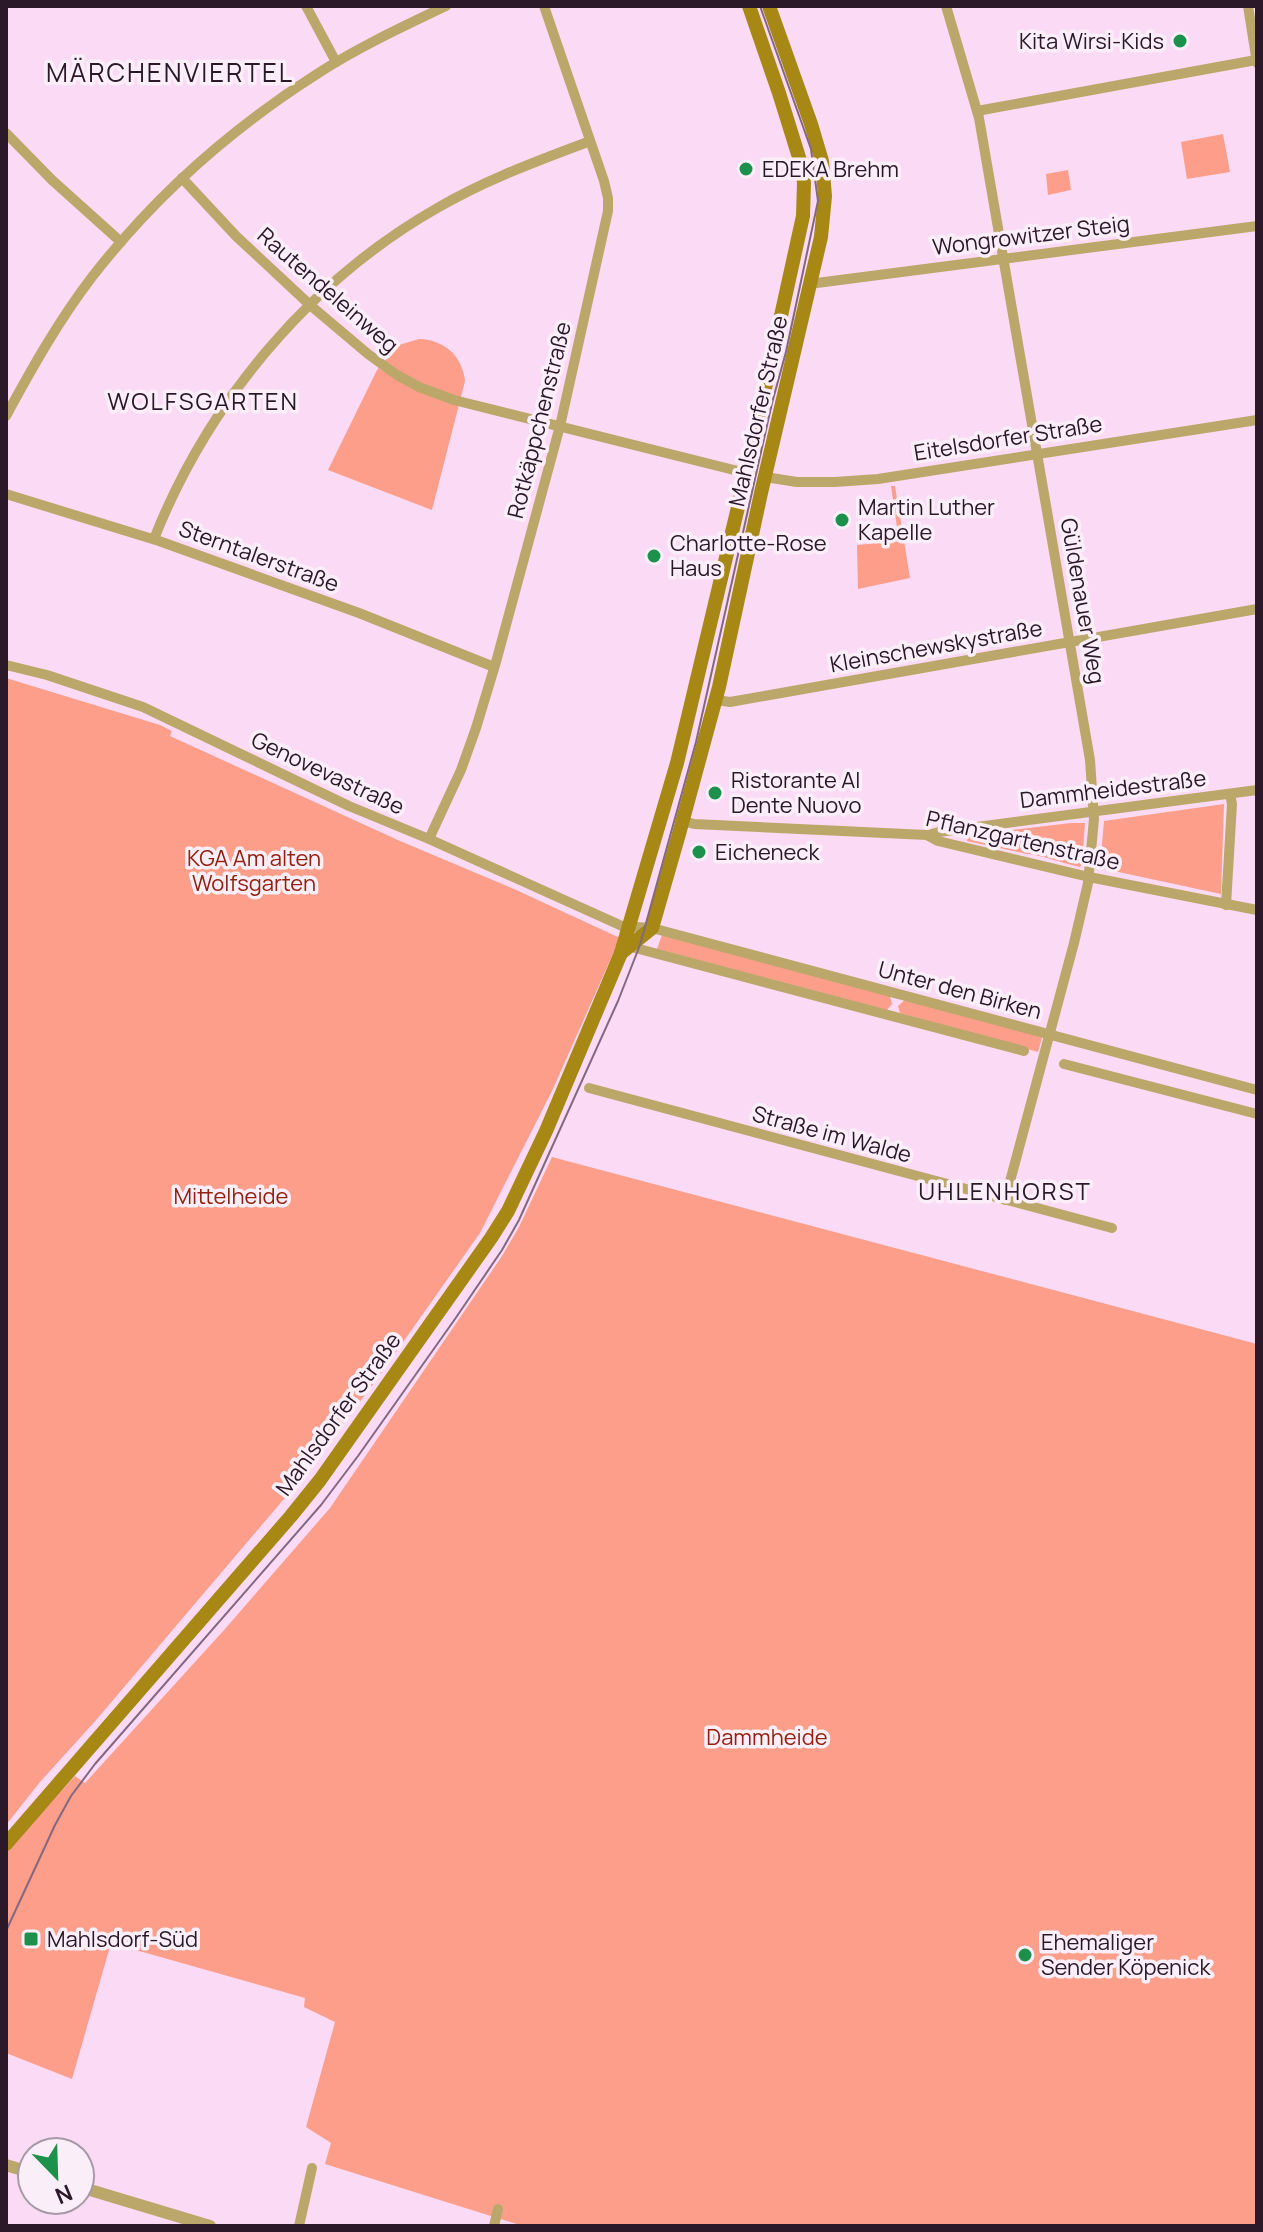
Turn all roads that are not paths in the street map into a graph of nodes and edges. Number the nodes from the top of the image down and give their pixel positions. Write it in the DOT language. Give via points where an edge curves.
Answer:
graph roads {
  1 [pos="306,6"];
  2 [pos="446,6"];
  3 [pos="544,6"];
  4 [pos="749,6"];
  5 [pos="769,6"];
  6 [pos="946,6"];
  7 [pos="1248,6"];
  8 [pos="336,62"];
  9 [pos="1256,63"];
  10 [pos="977,111"];
  11 [pos="6,134"];
  12 [pos="590,141"];
  13 [pos="182,178"];
  14 [pos="1257,226"];
  15 [pos="121,242"];
  16 [pos="1003,257"];
  17 [pos="789,280"];
  18 [pos="809,284"];
  19 [pos="310,305"];
  20 [pos="6,416"];
  21 [pos="1257,420"];
  22 [pos="560,426"];
  23 [pos="1037,454"];
  24 [pos="746,473"];
  25 [pos="765,477"];
  26 [pos="6,494"];
  27 [pos="154,539"];
  28 [pos="1257,609"];
  29 [pos="1070,642"];
  30 [pos="6,665"];
  31 [pos="494,667"];
  32 [pos="716,700"];
  33 [pos="1257,790"];
  34 [pos="1230,794"];
  35 [pos="1094,813"];
  36 [pos="683,821"];
  37 [pos="927,835"];
  38 [pos="429,839"];
  39 [pos="1089,877"];
  40 [pos="1226,905"];
  41 [pos="1257,910"];
  42 [pos="630,926"];
  43 [pos="652,928"];
  44 [pos="624,948"];
  45 [pos="1050,1035"];
  46 [pos="1024,1051"];
  47 [pos="1064,1064"];
  48 [pos="589,1088"];
  49 [pos="1257,1090"];
  50 [pos="1257,1114"];
  51 [pos="1005,1200"];
  52 [pos="1112,1228"];
  53 [pos="6,1844"];
  54 [pos="312,2168"];
  55 [pos="96,2192"];
  56 [pos="498,2209"];
  57 [pos="210,2226"];
  58 [pos="299,2226"];
  59 [pos="494,2226"];
  1 -- 8 [label="street"];
  2 -- 8 [label="street"];
  3 -- 12 [label="street, Rotkäppchenstraße"];
  4 -- 17 [label="main road, Mahlsdorfer Straße" via="802,167 803,216"];
  5 -- 18 [label="main road, Mahlsdorfer Straße" via="822,161 824,216"];
  6 -- 10 [label="street, Güldenauer Weg"];
  7 -- 9 [label="street"];
  8 -- 13 [label="street" via="258,115"];
  9 -- 10 [label="street"];
  10 -- 16 [label="street, Güldenauer Weg"];
  11 -- 15 [label="street"];
  12 -- 19 [label="street" via="513,170 436,209 375,250"];
  12 -- 22 [label="street, Rotkäppchenstraße" via="608,211"];
  13 -- 15 [label="street"];
  13 -- 19 [label="street, Rautendeleinweg"];
  14 -- 16 [label="street, Wongrowitzer Steig"];
  15 -- 20 [label="street" via="66,314"];
  16 -- 18 [label="street, Wongrowitzer Steig"];
  16 -- 23 [label="street, Güldenauer Weg"];
  17 -- 18 [label="main road"];
  17 -- 24 [label="main road, Mahlsdorfer Straße"];
  18 -- 25 [label="main road, Mahlsdorfer Straße"];
  19 -- 22 [label="street, Rautendeleinweg" via="385,367 419,387"];
  19 -- 27 [label="street" via="262,356 218,415 183,474"];
  21 -- 23 [label="street, Eitelsdorfer Straße"];
  22 -- 24 [label="street, Rautendeleinweg"];
  22 -- 31 [label="street, Rotkäppchenstraße"];
  23 -- 25 [label="street, Eitelsdorfer Straße" via="864,480 797,482"];
  23 -- 29 [label="street, Güldenauer Weg"];
  24 -- 25 [label="main road"];
  24 -- 42 [label="main road, Mahlsdorfer Straße" via="677,763"];
  25 -- 32 [label="main road, Mahlsdorfer Straße"];
  26 -- 27 [label="street, Sterntalerstraße"];
  27 -- 31 [label="street, Sterntalerstraße"];
  28 -- 29 [label="street, Kleinschewskystraße"];
  29 -- 32 [label="street, Kleinschewskystraße" via="730,702"];
  29 -- 35 [label="street, Güldenauer Weg"];
  30 -- 38 [label="street, Genovevastraße" via="143,707"];
  31 -- 38 [label="street, Rotkäppchenstraße" via="461,770"];
  32 -- 36 [label="main road, Mahlsdorfer Straße"];
  33 -- 34 [label="street, Dammheidestraße"];
  34 -- 35 [label="street, Dammheidestraße"];
  34 -- 40 [label="street"];
  35 -- 37 [label="street, Dammheidestraße"];
  35 -- 39 [label="street, Güldenauer Weg"];
  36 -- 37 [label="street, Pflanzgartenstraße"];
  36 -- 43 [label="main road, Mahlsdorfer Straße"];
  37 -- 39 [label="street, Pflanzgartenstraße"];
  38 -- 42 [label="street, Genovevastraße"];
  39 -- 40 [label="street, Pflanzgartenstraße"];
  39 -- 45 [label="street, Güldenauer Weg"];
  40 -- 41 [label="street, Pflanzgartenstraße"];
  42 -- 43 [label="street, Unter den Birken"];
  42 -- 44 [label="main road, Mahlsdorfer Straße"];
  43 -- 44 [label="main road, Mahlsdorfer Straße"];
  43 -- 45 [label="street, Unter den Birken"];
  44 -- 46 [label="street, Unter den Birken"];
  44 -- 53 [label="main road, Mahlsdorfer Straße" via="522,1184 482,1250 320,1480"];
  45 -- 49 [label="street, Unter den Birken"];
  45 -- 51 [label="street, Güldenauer Weg"];
  47 -- 50 [label="street"];
  48 -- 51 [label="street, Straße im Walde"];
  51 -- 52 [label="street, Straße im Walde"];
  54 -- 58 [label="street"];
  55 -- 57 [label="street"];
  56 -- 59 [label="street"];
}
